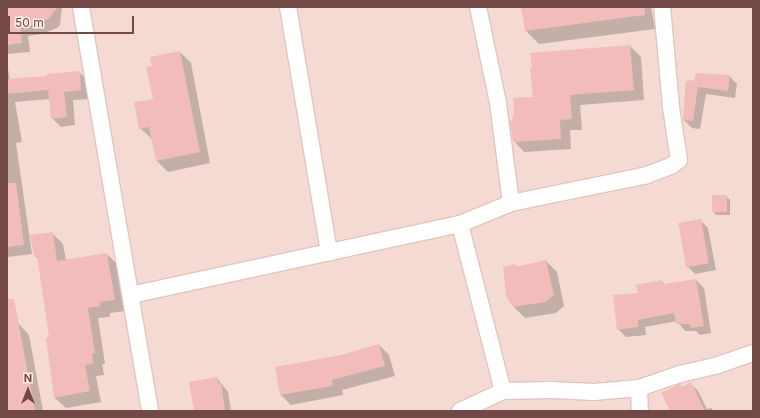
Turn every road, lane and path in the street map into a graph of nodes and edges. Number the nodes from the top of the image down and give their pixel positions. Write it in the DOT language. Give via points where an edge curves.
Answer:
graph roads {
  1 [pos="81,7"];
  2 [pos="288,7"];
  3 [pos="478,7"];
  4 [pos="662,7"];
  5 [pos="511,203"];
  6 [pos="460,224"];
  7 [pos="329,254"];
  8 [pos="130,296"];
  9 [pos="753,353"];
  10 [pos="639,388"];
  11 [pos="503,391"];
  12 [pos="150,411"];
  13 [pos="460,411"];
  14 [pos="640,411"];
  1 -- 8 [label="street"];
  2 -- 7 [label="street"];
  3 -- 5 [label="street" via="498,103"];
  4 -- 5 [label="street" via="671,107 679,160 671,166 646,175"];
  5 -- 6 [label="street"];
  6 -- 7 [label="street"];
  6 -- 11 [label="street"];
  7 -- 8 [label="street"];
  8 -- 12 [label="street"];
  9 -- 10 [label="street"];
  10 -- 11 [label="street" via="594,392"];
  10 -- 14 [label="street"];
  11 -- 13 [label="street"];
}
